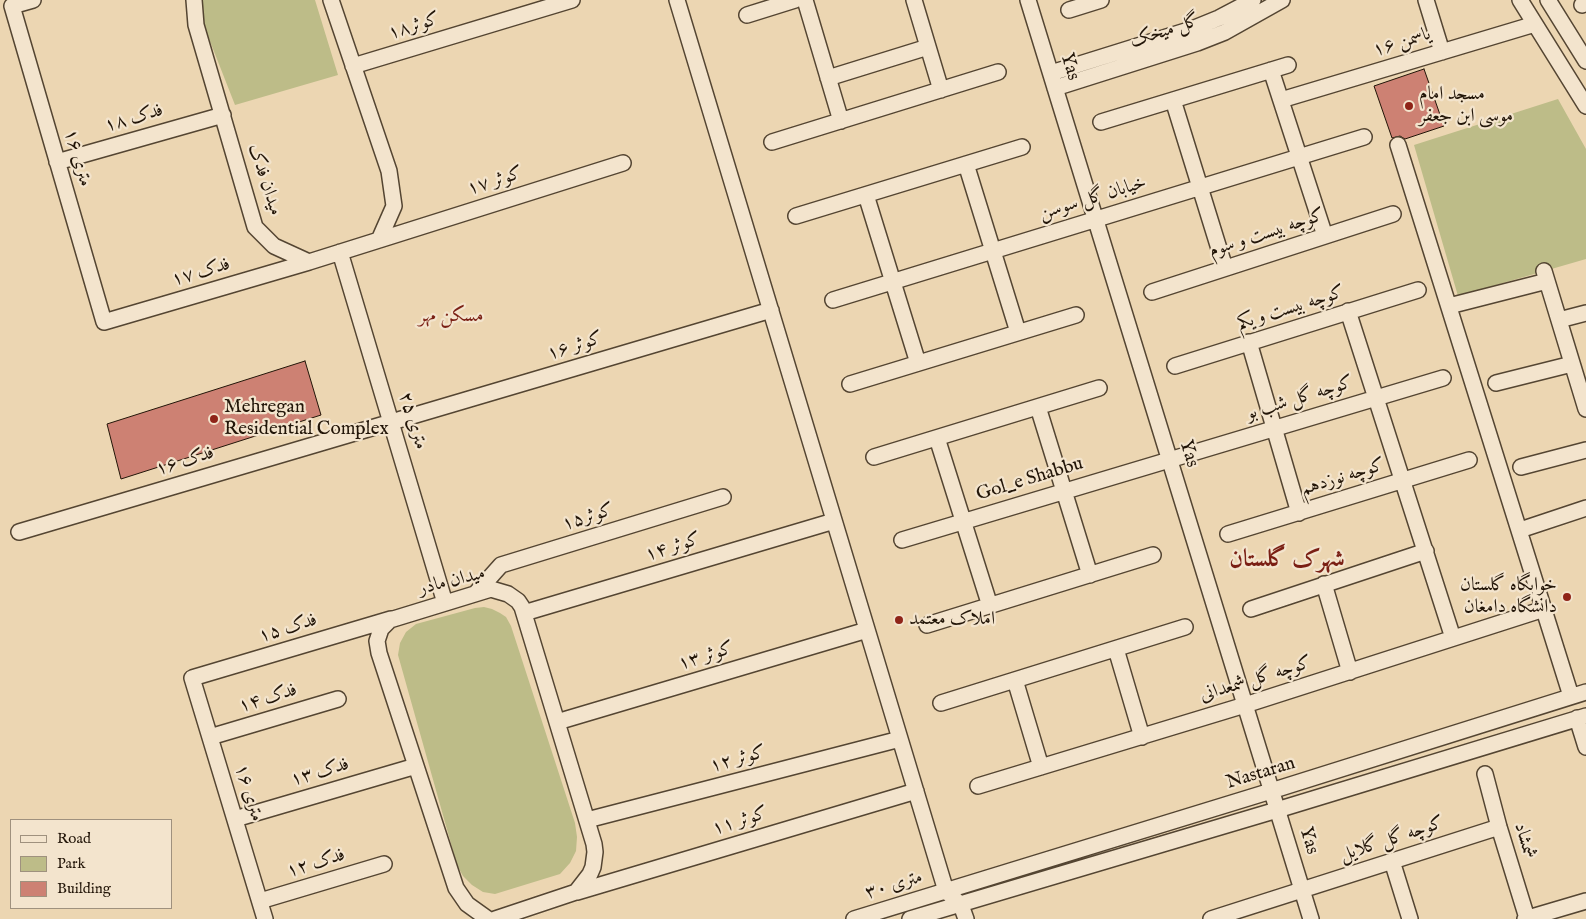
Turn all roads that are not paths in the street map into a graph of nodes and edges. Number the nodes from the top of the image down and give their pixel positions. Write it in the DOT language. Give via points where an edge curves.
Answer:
graph roads {
  1 [pos="33,0"];
  2 [pos="194,0"];
  3 [pos="331,0"];
  4 [pos="572,0"];
  5 [pos="677,0"];
  6 [pos="795,0"];
  7 [pos="805,0"];
  8 [pos="914,0"];
  9 [pos="1028,0"];
  10 [pos="1101,0"];
  11 [pos="1253,0"];
  12 [pos="1282,0"];
  13 [pos="1426,0"];
  14 [pos="1520,0"];
  15 [pos="1548,0"];
  16 [pos="1069,10"];
  17 [pos="747,15"];
  18 [pos="1536,24"];
  19 [pos="928,47"];
  20 [pos="1442,52"];
  21 [pos="1586,61"];
  22 [pos="1288,64"];
  23 [pos="353,66"];
  24 [pos="1271,70"];
  25 [pos="998,72"];
  26 [pos="1051,73"];
  27 [pos="828,78"];
  28 [pos="1055,88"];
  29 [pos="941,90"];
  30 [pos="1172,100"];
  31 [pos="1281,100"];
  32 [pos="1586,106"];
  33 [pos="223,115"];
  34 [pos="841,121"];
  35 [pos="1101,122"];
  36 [pos="1364,136"];
  37 [pos="772,142"];
  38 [pos="1398,145"];
  39 [pos="1022,147"];
  40 [pos="1299,156"];
  41 [pos="57,162"];
  42 [pos="624,163"];
  43 [pos="966,164"];
  44 [pos="1199,187"];
  45 [pos="866,195"];
  46 [pos="1393,214"];
  47 [pos="796,216"];
  48 [pos="1095,219"];
  49 [pos="1325,236"];
  50 [pos="379,240"];
  51 [pos="993,250"];
  52 [pos="340,252"];
  53 [pos="308,262"];
  54 [pos="1225,268"];
  55 [pos="893,282"];
  56 [pos="1418,290"];
  57 [pos="1152,292"];
  58 [pos="833,300"];
  59 [pos="1448,306"];
  60 [pos="770,310"];
  61 [pos="1348,311"];
  62 [pos="1586,313"];
  63 [pos="1076,314"];
  64 [pos="1559,320"];
  65 [pos="104,322"];
  66 [pos="1018,332"];
  67 [pos="1250,342"];
  68 [pos="918,363"];
  69 [pos="1572,364"];
  70 [pos="1175,366"];
  71 [pos="1443,378"];
  72 [pos="1496,383"];
  73 [pos="850,384"];
  74 [pos="1099,388"];
  75 [pos="1375,398"];
  76 [pos="1038,407"];
  77 [pos="1586,408"];
  78 [pos="391,422"];
  79 [pos="1274,428"];
  80 [pos="937,438"];
  81 [pos="1586,450"];
  82 [pos="874,457"];
  83 [pos="1169,459"];
  84 [pos="1469,460"];
  85 [pos="1522,467"];
  86 [pos="1403,480"];
  87 [pos="1064,491"];
  88 [pos="723,497"];
  89 [pos="1586,508"];
  90 [pos="1299,512"];
  91 [pos="834,521"];
  92 [pos="964,522"];
  93 [pos="1520,530"];
  94 [pos="19,532"];
  95 [pos="1228,534"];
  96 [pos="902,540"];
  97 [pos="1426,551"];
  98 [pos="1153,555"];
  99 [pos="1090,575"];
  100 [pos="1324,584"];
  101 [pos="475,594"];
  102 [pos="445,603"];
  103 [pos="990,606"];
  104 [pos="1251,608"];
  105 [pos="1544,609"];
  106 [pos="524,613"];
  107 [pos="395,618"];
  108 [pos="927,625"];
  109 [pos="1185,627"];
  110 [pos="867,630"];
  111 [pos="1453,638"];
  112 [pos="1116,649"];
  113 [pos="1350,672"];
  114 [pos="192,678"];
  115 [pos="1015,680"];
  116 [pos="1586,692"];
  117 [pos="1571,696"];
  118 [pos="338,699"];
  119 [pos="941,703"];
  120 [pos="1245,705"];
  121 [pos="1582,717"];
  122 [pos="557,722"];
  123 [pos="1142,736"];
  124 [pos="210,737"];
  125 [pos="900,739"];
  126 [pos="1586,747"];
  127 [pos="416,766"];
  128 [pos="1041,767"];
  129 [pos="1485,774"];
  130 [pos="978,786"];
  131 [pos="916,790"];
  132 [pos="1271,791"];
  133 [pos="1277,810"];
  134 [pos="235,819"];
  135 [pos="587,820"];
  136 [pos="1499,827"];
  137 [pos="1392,861"];
  138 [pos="384,864"];
  139 [pos="1302,890"];
  140 [pos="946,891"];
  141 [pos="576,892"];
  142 [pos="260,901"];
  143 [pos="1586,901"];
  144 [pos="963,912"];
  145 [pos="535,913"];
  146 [pos="940,914"];
  147 [pos="265,919"];
  148 [pos="488,919"];
  149 [pos="495,919"];
  150 [pos="854,919"];
  151 [pos="910,919"];
  152 [pos="1211,919"];
  153 [pos="1311,919"];
  154 [pos="1410,919"];
  155 [pos="1526,919"];
  1 -- 41 [label="street, ۱۶ متری" via="12,6"];
  2 -- 33 [label="street, میدان فدک" via="196,25"];
  3 -- 23 [label="street"];
  4 -- 23 [label="street, کوثر۱۸"];
  5 -- 60 [label="street"];
  6 -- 17 [label="street"];
  7 -- 27 [label="street"];
  8 -- 19 [label="street"];
  9 -- 26 [label="street, Yas"];
  10 -- 16 [label="street"];
  11 -- 26 [label="street, گل میخک" via="1192,29"];
  12 -- 28 [label="street, گل میخک" via="1232,29 1197,43"];
  13 -- 20 [label="street"];
  14 -- 18 [label="street"];
  15 -- 21 [label="street"];
  18 -- 20 [label="street, یاسمن ۱۶"];
  18 -- 32 [label="street"];
  19 -- 27 [label="street"];
  19 -- 29 [label="street"];
  20 -- 31 [label="street, یاسمن ۱۶"];
  22 -- 24 [label="street"];
  23 -- 50 [label="street" via="388,171 394,206"];
  24 -- 30 [label="street"];
  24 -- 31 [label="street"];
  25 -- 29 [label="street"];
  26 -- 28 [label="street, Yas"];
  27 -- 34 [label="street"];
  28 -- 48 [label="street, Yas"];
  29 -- 34 [label="street"];
  30 -- 35 [label="street"];
  30 -- 44 [label="street"];
  31 -- 40 [label="street"];
  33 -- 41 [label="street, فدک ۱۸"];
  33 -- 53 [label="street, میدان فدک" via="255,227 274,246"];
  34 -- 37 [label="street"];
  36 -- 40 [label="street, خیابان گل سوسن"];
  38 -- 59 [label="street"];
  39 -- 43 [label="street"];
  40 -- 44 [label="street, خیابان گل سوسن"];
  40 -- 49 [label="street"];
  41 -- 65 [label="street, ۱۶ متری"];
  42 -- 50 [label="street, کوثر ۱۷"];
  43 -- 45 [label="street"];
  43 -- 51 [label="street"];
  44 -- 48 [label="street, خیابان گل سوسن"];
  44 -- 54 [label="street"];
  45 -- 47 [label="street"];
  45 -- 55 [label="street"];
  46 -- 49 [label="street, کوچه بیست و سوم"];
  48 -- 51 [label="street, خیابان گل سوسن"];
  48 -- 83 [label="street, Yas"];
  49 -- 54 [label="street, کوچه بیست و سوم"];
  50 -- 52 [label="street"];
  51 -- 55 [label="street, خیابان گل سوسن"];
  51 -- 66 [label="street"];
  52 -- 53 [label="street"];
  52 -- 78 [label="street, ۲۵ متری"];
  53 -- 65 [label="street, فدک ۱۷"];
  54 -- 57 [label="street, کوچه بیست و سوم"];
  55 -- 58 [label="street, خیابان گل سوسن"];
  55 -- 68 [label="street"];
  56 -- 61 [label="street, کوچه بیست و یکم"];
  59 -- 64 [label="street" via="1546,276"];
  59 -- 93 [label="street"];
  60 -- 78 [label="street, کوثر ۱۶"];
  60 -- 91 [label="street"];
  61 -- 67 [label="street, کوچه بیست و یکم"];
  61 -- 75 [label="street"];
  62 -- 64 [label="street"];
  63 -- 66 [label="street"];
  64 -- 69 [label="street"];
  66 -- 68 [label="street"];
  67 -- 70 [label="street, کوچه بیست و یکم"];
  67 -- 79 [label="street"];
  68 -- 73 [label="street"];
  69 -- 72 [label="street"];
  69 -- 77 [label="street"];
  71 -- 75 [label="street, کوچه گل شب بو"];
  74 -- 76 [label="street"];
  75 -- 79 [label="street, کوچه گل شب بو"];
  75 -- 86 [label="street"];
  76 -- 80 [label="street"];
  76 -- 87 [label="street"];
  78 -- 94 [label="street, فدک ۱۶"];
  78 -- 102 [label="street, ۲۵ متری"];
  79 -- 83 [label="street, کوچه گل شب بو"];
  79 -- 90 [label="street"];
  80 -- 82 [label="street"];
  80 -- 92 [label="street"];
  81 -- 85 [label="street"];
  83 -- 87 [label="street, Gol_e Shabbu"];
  83 -- 120 [label="street, Yas"];
  84 -- 86 [label="street, کوچه نوزدهم"];
  86 -- 90 [label="street, کوچه نوزدهم"];
  86 -- 97 [label="street"];
  87 -- 92 [label="street, Gol_e Shabbu"];
  87 -- 99 [label="street"];
  88 -- 101 [label="street, کوثر۱۵" via="501,565"];
  89 -- 93 [label="street"];
  90 -- 95 [label="street, کوچه نوزدهم"];
  91 -- 106 [label="street, کوثر ۱۴"];
  91 -- 110 [label="street"];
  92 -- 96 [label="street, Gol_e Shabbu"];
  92 -- 103 [label="street"];
  93 -- 105 [label="street"];
  97 -- 100 [label="street"];
  97 -- 111 [label="street"];
  98 -- 99 [label="street"];
  99 -- 103 [label="street"];
  100 -- 104 [label="street"];
  100 -- 113 [label="street"];
  101 -- 102 [label="street, میدان مادر"];
  101 -- 106 [label="street, میدان مادر" via="490,589 508,594 518,601"];
  102 -- 107 [label="street, میدان مادر"];
  103 -- 108 [label="street"];
  105 -- 111 [label="street, کوچه گل شمعدانی"];
  105 -- 117 [label="street"];
  106 -- 122 [label="street, میدان مادر"];
  107 -- 114 [label="street, فدک ۱۵"];
  107 -- 127 [label="street" via="381,629 378,647"];
  109 -- 112 [label="street"];
  110 -- 122 [label="street, کوثر ۱۳"];
  110 -- 125 [label="street"];
  111 -- 113 [label="street, کوچه گل شمعدانی"];
  112 -- 115 [label="street"];
  112 -- 123 [label="street"];
  113 -- 120 [label="street, کوچه گل شمعدانی"];
  114 -- 124 [label="street, ۱۶ متری"];
  115 -- 119 [label="street"];
  115 -- 128 [label="street"];
  116 -- 117 [label="street, Nastaran"];
  117 -- 132 [label="street, Nastaran"];
  118 -- 124 [label="street, فدک ۱۴"];
  120 -- 123 [label="street, کوچه گل شمعدانی"];
  120 -- 132 [label="street, Yas"];
  121 -- 126 [label="street"];
  121 -- 133 [label="street, Nastaran"];
  122 -- 135 [label="street, میدان مادر"];
  123 -- 128 [label="street, کوچه گل شمعدانی"];
  124 -- 134 [label="street, ۱۶ متری"];
  125 -- 131 [label="street"];
  125 -- 135 [label="street, کوثر ۱۲"];
  127 -- 134 [label="street, فدک ۱۳"];
  127 -- 148 [label="street" via="456,888 467,904"];
  128 -- 130 [label="street, کوچه گل شمعدانی"];
  129 -- 136 [label="street, شمشاد"];
  131 -- 140 [label="street"];
  131 -- 141 [label="street, کوثر ۱۱"];
  132 -- 133 [label="street, Yas"];
  132 -- 140 [label="street, Nastaran"];
  133 -- 139 [label="street, Yas"];
  133 -- 144 [label="street, Nastaran"];
  134 -- 142 [label="street, ۱۶ متری"];
  135 -- 141 [label="street, میدان مادر" via="594,844 594,859 590,874"];
  136 -- 137 [label="street, کوچه گل گلایل"];
  136 -- 155 [label="street, شمشاد"];
  137 -- 139 [label="street, کوچه گل گلایل"];
  137 -- 154 [label="street"];
  138 -- 142 [label="street, فدک ۱۲"];
  139 -- 152 [label="street, کوچه گل گلایل"];
  139 -- 153 [label="street, Yas"];
  140 -- 144 [label="street"];
  140 -- 146 [label="street"];
  140 -- 150 [label="street, ۳۰ متری"];
  141 -- 145 [label="street"];
  142 -- 147 [label="street, ۱۶ متری"];
  143 -- 155 [label="street"];
  144 -- 146 [label="street, ۳۰ متری"];
  145 -- 149 [label="street"];
  146 -- 151 [label="street, ۳۰ متری"];
}
